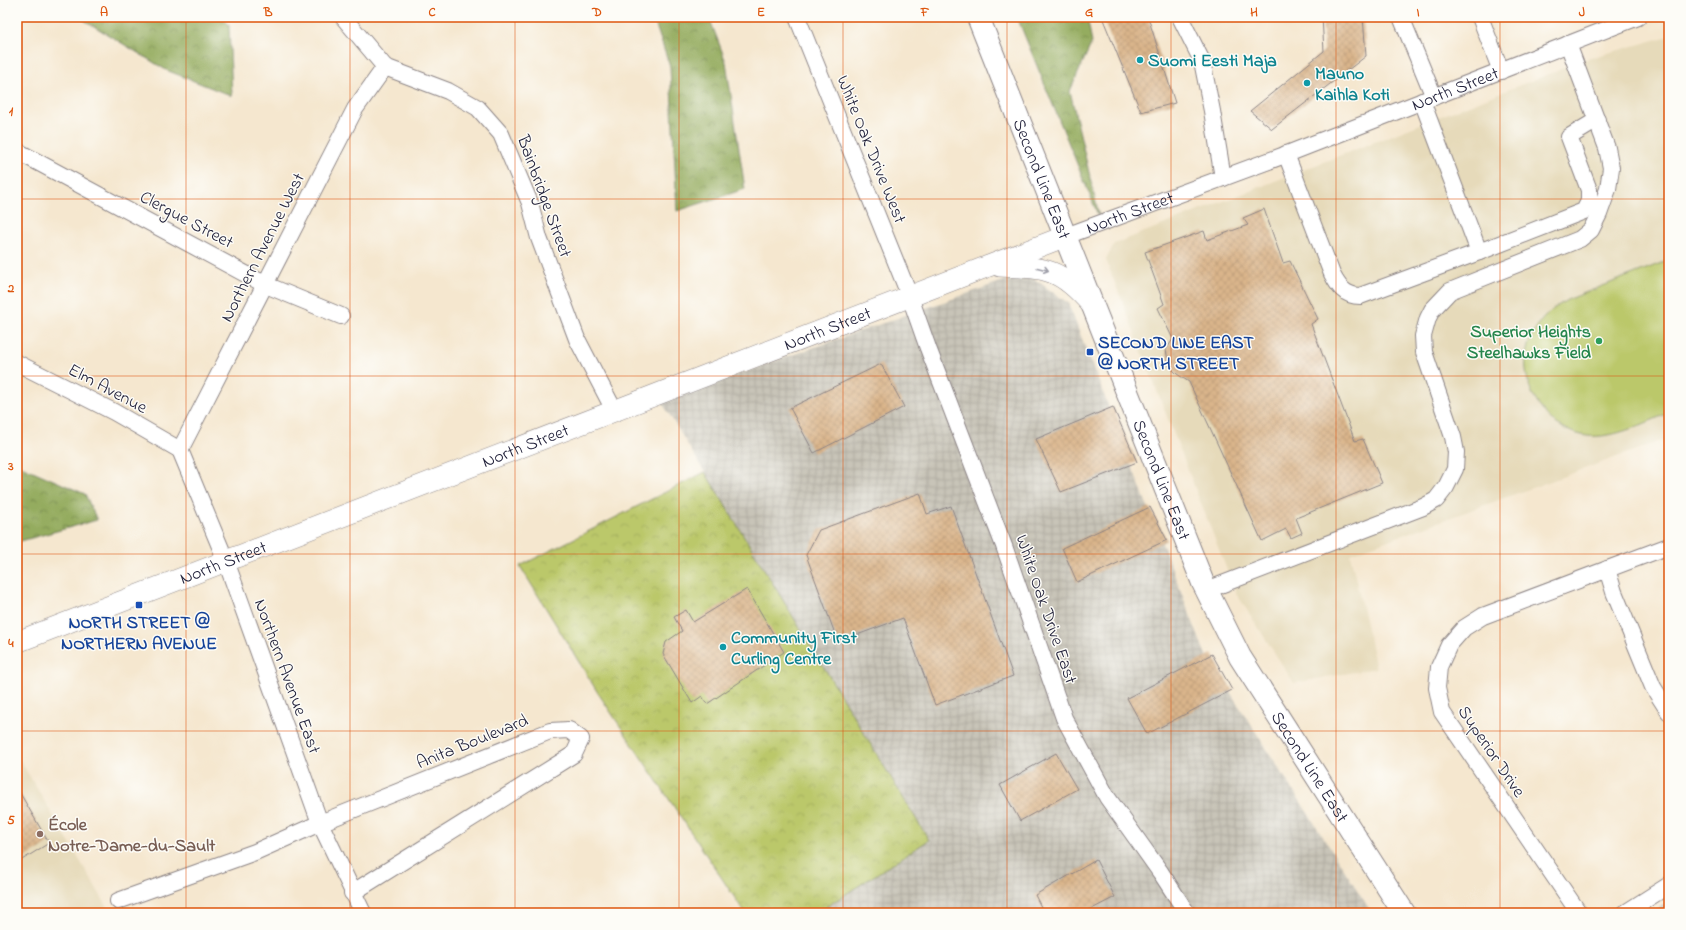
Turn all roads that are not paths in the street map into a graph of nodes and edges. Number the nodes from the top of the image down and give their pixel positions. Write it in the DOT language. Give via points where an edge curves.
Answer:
graph roads {
  1 [pos="343,17"];
  2 [pos="797,17"];
  3 [pos="978,17"];
  4 [pos="1180,17"];
  5 [pos="1401,17"];
  6 [pos="1480,17"];
  7 [pos="1638,17"];
  8 [pos="1568,44"];
  9 [pos="385,67"];
  10 [pos="1501,70"];
  11 [pos="1428,99"];
  12 [pos="1596,120"];
  13 [pos="17,150"];
  14 [pos="1286,154"];
  15 [pos="1222,178"];
  16 [pos="1066,236"];
  17 [pos="1479,252"];
  18 [pos="990,266"];
  19 [pos="266,285"];
  20 [pos="910,297"];
  21 [pos="1093,306"];
  22 [pos="341,316"];
  23 [pos="17,363"];
  24 [pos="615,412"];
  25 [pos="180,450"];
  26 [pos="1669,546"];
  27 [pos="226,561"];
  28 [pos="1607,569"];
  29 [pos="1207,590"];
  30 [pos="17,642"];
  31 [pos="1669,712"];
  32 [pos="320,823"];
  33 [pos="1669,884"];
  34 [pos="352,893"];
  35 [pos="118,901"];
  36 [pos="363,913"];
  37 [pos="1187,913"];
  38 [pos="1404,913"];
  39 [pos="1579,913"];
  40 [pos="1625,913"];
  1 -- 9 [label="street, Bainbridge Street"];
  2 -- 20 [label="street, White Oak Drive West"];
  3 -- 16 [label="highway, Second Line East"];
  4 -- 15 [label="street" via="1202,61"];
  5 -- 11 [label="street"];
  6 -- 10 [label="street"];
  7 -- 8 [label="street, North Street"];
  8 -- 10 [label="street, North Street"];
  8 -- 12 [label="street"];
  9 -- 19 [label="street, Northern Avenue West" via="355,109"];
  9 -- 24 [label="street, Bainbridge Street" via="448,91 478,108 501,134 530,203 539,238 577,339"];
  10 -- 11 [label="street, North Street"];
  11 -- 14 [label="street, North Street"];
  11 -- 17 [label="street"];
  12 -- 17 [label="street" via="1568,137 1589,190 1589,201 1584,211"];
  12 -- 29 [label="street" via="1607,148 1611,168 1608,188 1591,230 1580,239 1450,291 1428,318 1423,336 1424,352 1456,452 1455,470 1436,500"];
  13 -- 19 [label="street, Clergue Street"];
  14 -- 15 [label="street, North Street"];
  14 -- 17 [label="street" via="1332,274 1346,293 1360,296"];
  15 -- 16 [label="street, North Street"];
  16 -- 18 [label="main road, North Street"];
  16 -- 21 [label="highway, Second Line East"];
  18 -- 20 [label="main road, North Street"];
  18 -- 21 [label="main road, one-way" via="1038,268 1052,272 1076,286"];
  19 -- 22 [label="street, Clergue Street"];
  19 -- 25 [label="street, Northern Avenue West"];
  20 -- 24 [label="main road, North Street"];
  20 -- 37 [label="street, White Oak Drive East" via="1004,546 1064,718 1107,797"];
  21 -- 29 [label="highway, Second Line East"];
  23 -- 25 [label="street, Elm Avenue" via="114,412"];
  24 -- 27 [label="main road, North Street"];
  25 -- 27 [label="street, Northern Avenue East"];
  26 -- 28 [label="street, Superior Drive"];
  27 -- 30 [label="main road, North Street"];
  27 -- 32 [label="street, Northern Avenue East"];
  28 -- 31 [label="street" via="1653,687"];
  28 -- 39 [label="street, Superior Drive" via="1483,616 1464,628 1449,645 1439,667 1437,688 1442,712"];
  29 -- 38 [label="highway, Second Line East" via="1240,657"];
  32 -- 34 [label="street, Northern Avenue East"];
  32 -- 34 [label="street, Anita Boulevard" via="550,731 569,730 581,739 574,754"];
  32 -- 35 [label="street, Anita Boulevard" via="255,852"];
  33 -- 40 [label="street"];
  34 -- 36 [label="street, Northern Avenue East"];
}
